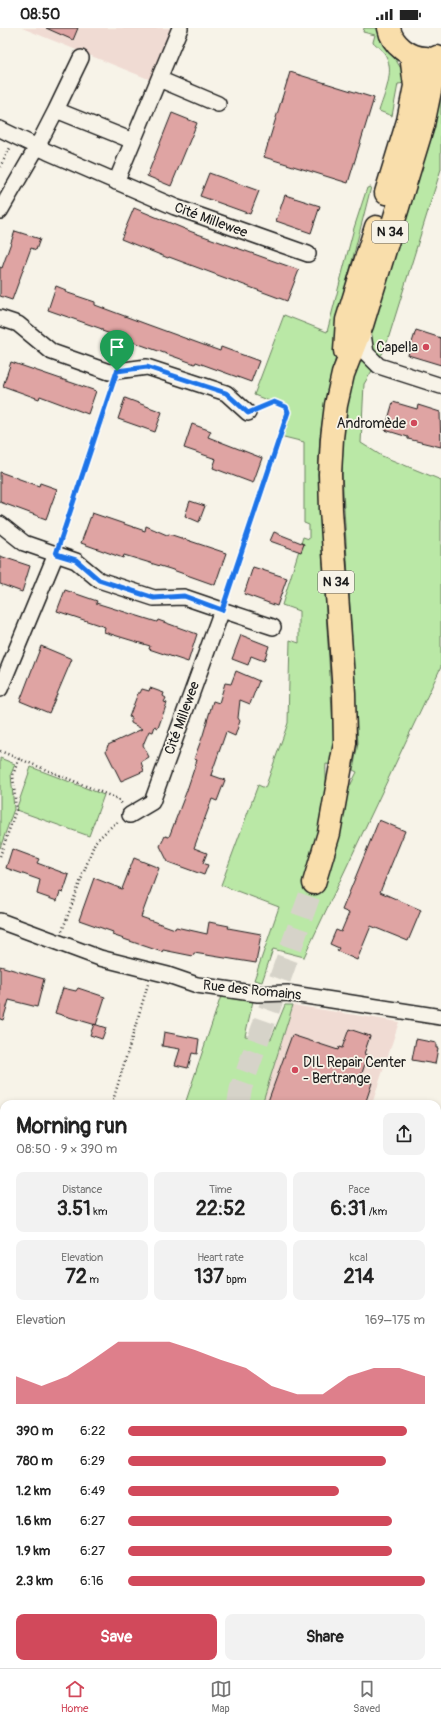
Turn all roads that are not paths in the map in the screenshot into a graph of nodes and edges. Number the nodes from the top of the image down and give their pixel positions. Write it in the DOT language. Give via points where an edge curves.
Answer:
graph roads {
  1 [pos="180,28"];
  2 [pos="389,28"];
  3 [pos="411,55"];
  4 [pos="439,56"];
  5 [pos="81,58"];
  6 [pos="159,79"];
  7 [pos="218,104"];
  8 [pos="56,110"];
  9 [pos="0,129"];
  10 [pos="133,141"];
  11 [pos="37,147"];
  12 [pos="116,182"];
  13 [pos="0,211"];
  14 [pos="308,254"];
  15 [pos="0,318"];
  16 [pos="362,325"];
  17 [pos="343,374"];
  18 [pos="441,386"];
  19 [pos="248,413"];
  20 [pos="0,524"];
  21 [pos="56,554"];
  22 [pos="222,610"];
  23 [pos="273,627"];
  24 [pos="0,689"];
  25 [pos="130,815"];
  26 [pos="314,883"];
  27 [pos="0,922"];
  28 [pos="441,1017"];
  1 -- 6 [label="street"];
  2 -- 3 [label="main road" via="394,41"];
  3 -- 4 [label="main road" via="424,58"];
  3 -- 17 [label="main road, N 34" via="415,86 408,120 347,320"];
  4 -- 16 [label="main road, N 34" via="423,125"];
  5 -- 8 [label="street"];
  6 -- 7 [label="street"];
  6 -- 10 [label="street"];
  8 -- 10 [label="street"];
  8 -- 11 [label="street"];
  9 -- 11 [label="street, Cité Millewee"];
  10 -- 12 [label="street"];
  11 -- 12 [label="street, Cité Millewee"];
  11 -- 13 [label="street"];
  12 -- 14 [label="street, Cité Millewee" via="175,207"];
  15 -- 19 [label="street" via="18,324 52,352 109,372 147,367 154,369 226,393"];
  16 -- 17 [label="main road, N 34"];
  16 -- 18 [label="street" via="366,353 379,366"];
  17 -- 26 [label="main road, N 34" via="335,411 330,474 345,743 328,833"];
  20 -- 21 [label="street" via="24,543"];
  21 -- 22 [label="street" via="76,560 99,580 154,598 184,596"];
  21 -- 24 [label="street"];
  22 -- 23 [label="street"];
  22 -- 25 [label="street, Cité Millewee" via="152,802"];
  27 -- 28 [label="street, Rue des Romains" via="100,958 197,985 258,994 287,993"];
}
